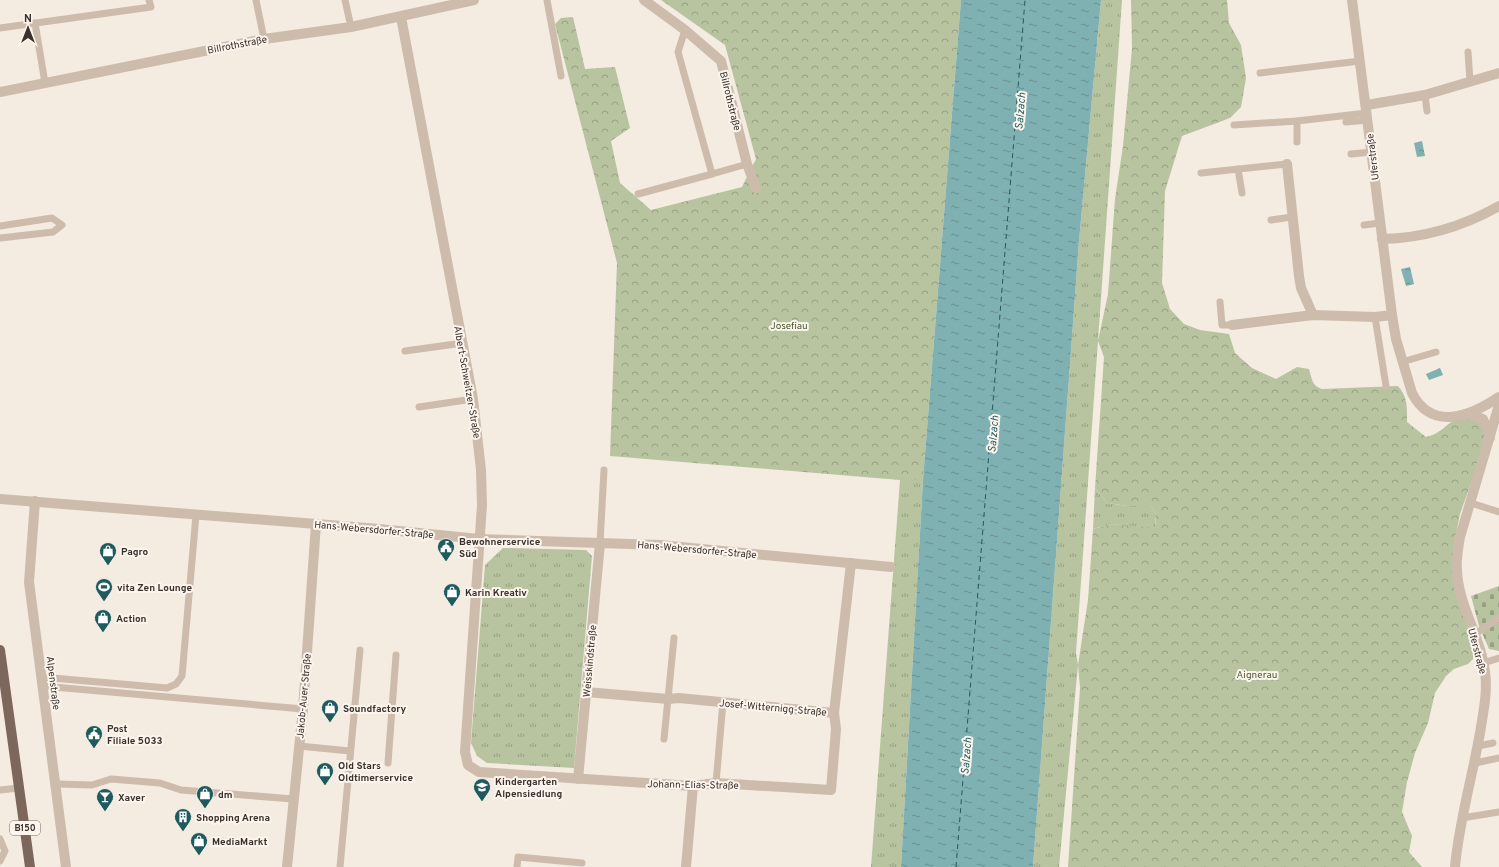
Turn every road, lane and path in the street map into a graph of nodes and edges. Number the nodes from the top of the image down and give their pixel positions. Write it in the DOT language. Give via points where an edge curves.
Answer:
graph roads {
  1 [pos="150,0"];
  2 [pos="256,0"];
  3 [pos="345,0"];
  4 [pos="474,0"];
  5 [pos="547,0"];
  6 [pos="644,0"];
  7 [pos="1352,0"];
  8 [pos="400,17"];
  9 [pos="35,23"];
  10 [pos="351,27"];
  11 [pos="0,28"];
  12 [pos="685,30"];
  13 [pos="264,39"];
  14 [pos="1468,52"];
  15 [pos="1360,61"];
  16 [pos="1260,73"];
  17 [pos="1499,73"];
  18 [pos="561,76"];
  19 [pos="1470,81"];
  20 [pos="45,83"];
  21 [pos="0,92"];
  22 [pos="1425,95"];
  23 [pos="1427,111"];
  24 [pos="1367,113"];
  25 [pos="1297,121"];
  26 [pos="1346,122"];
  27 [pos="1234,125"];
  28 [pos="1297,142"];
  29 [pos="1372,152"];
  30 [pos="1351,154"];
  31 [pos="747,164"];
  32 [pos="1287,164"];
  33 [pos="1238,169"];
  34 [pos="1201,173"];
  35 [pos="712,174"];
  36 [pos="756,188"];
  37 [pos="638,194"];
  38 [pos="1242,194"];
  39 [pos="1499,206"];
  40 [pos="1292,217"];
  41 [pos="1271,220"];
  42 [pos="1380,223"];
  43 [pos="1364,225"];
  44 [pos="0,226"];
  45 [pos="0,238"];
  46 [pos="1382,239"];
  47 [pos="1220,302"];
  48 [pos="1392,314"];
  49 [pos="1313,315"];
  50 [pos="1375,317"];
  51 [pos="1232,325"];
  52 [pos="463,343"];
  53 [pos="406,351"];
  54 [pos="1436,352"];
  55 [pos="1402,362"];
  56 [pos="1386,386"];
  57 [pos="1499,397"];
  58 [pos="473,399"];
  59 [pos="1499,404"];
  60 [pos="419,407"];
  61 [pos="1467,414"];
  62 [pos="1490,439"];
  63 [pos="604,470"];
  64 [pos="0,499"];
  65 [pos="35,501"];
  66 [pos="1471,503"];
  67 [pos="1499,512"];
  68 [pos="196,515"];
  69 [pos="316,524"];
  70 [pos="479,540"];
  71 [pos="600,543"];
  72 [pos="851,563"];
  73 [pos="891,567"];
  74 [pos="1499,618"];
  75 [pos="1475,634"];
  76 [pos="674,638"];
  77 [pos="0,650"];
  78 [pos="360,650"];
  79 [pos="396,655"];
  80 [pos="1499,658"];
  81 [pos="1483,663"];
  82 [pos="41,682"];
  83 [pos="586,692"];
  84 [pos="668,699"];
  85 [pos="723,702"];
  86 [pos="303,709"];
  87 [pos="834,713"];
  88 [pos="664,738"];
  89 [pos="1493,744"];
  90 [pos="299,746"];
  91 [pos="1478,746"];
  92 [pos="350,751"];
  93 [pos="465,752"];
  94 [pos="1499,758"];
  95 [pos="388,762"];
  96 [pos="1475,763"];
  97 [pos="578,779"];
  98 [pos="716,783"];
  99 [pos="56,784"];
  100 [pos="693,786"];
  101 [pos="19,788"];
  102 [pos="0,790"];
  103 [pos="293,799"];
  104 [pos="1499,812"];
  105 [pos="1462,818"];
  106 [pos="0,839"];
  107 [pos="0,861"];
  108 [pos="582,864"];
  109 [pos="30,867"];
  110 [pos="66,867"];
  111 [pos="287,867"];
  112 [pos="340,867"];
  113 [pos="517,867"];
  114 [pos="686,867"];
  115 [pos="1455,867"];
  1 -- 9 [label="lane" via="151,7"];
  2 -- 13 [label="lane"];
  3 -- 10 [label="lane"];
  4 -- 8 [label="street, Billrothstraße"];
  5 -- 18 [label="lane"];
  6 -- 12 [label="street, Billrothstraße"];
  7 -- 15 [label="street, Uferstraße"];
  8 -- 10 [label="street, Billrothstraße"];
  8 -- 52 [label="street, Albert-Schweitzer-Straße"];
  9 -- 11 [label="lane"];
  9 -- 20 [label="lane"];
  10 -- 13 [label="street, Billrothstraße"];
  12 -- 31 [label="street, Billrothstraße" via="721,62"];
  12 -- 35 [label="lane" via="678,52"];
  13 -- 20 [label="street, Billrothstraße"];
  14 -- 19 [label="lane"];
  15 -- 16 [label="lane"];
  15 -- 24 [label="street, Uferstraße"];
  17 -- 19 [label="street"];
  19 -- 22 [label="street"];
  20 -- 21 [label="street, Billrothstraße"];
  22 -- 23 [label="lane"];
  22 -- 24 [label="street"];
  24 -- 25 [label="lane"];
  24 -- 26 [label="lane"];
  24 -- 29 [label="street, Uferstraße"];
  25 -- 27 [label="lane"];
  25 -- 28 [label="lane"];
  29 -- 30 [label="lane"];
  29 -- 42 [label="street, Uferstraße"];
  31 -- 35 [label="lane"];
  31 -- 36 [label="street, Billrothstraße"];
  32 -- 33 [label="lane"];
  32 -- 40 [label="street"];
  33 -- 34 [label="lane"];
  33 -- 38 [label="lane"];
  35 -- 37 [label="lane"];
  39 -- 46 [label="street" via="1471,221 1446,230 1422,236"];
  40 -- 41 [label="lane"];
  40 -- 49 [label="street" via="1299,276"];
  42 -- 43 [label="lane"];
  42 -- 46 [label="street, Uferstraße"];
  44 -- 45 [label="lane" via="52,218 62,225 53,232"];
  46 -- 48 [label="street, Uferstraße" via="1382,268"];
  47 -- 51 [label="lane" via="1222,325"];
  48 -- 50 [label="street"];
  48 -- 55 [label="street, Uferstraße"];
  49 -- 50 [label="street"];
  49 -- 51 [label="street"];
  50 -- 56 [label="lane"];
  52 -- 53 [label="lane"];
  52 -- 58 [label="street, Albert-Schweitzer-Straße"];
  54 -- 55 [label="lane"];
  55 -- 61 [label="street, Uferstraße" via="1412,393 1421,407 1439,416 1457,417"];
  57 -- 61 [label="street, Uferstraße"];
  58 -- 60 [label="lane"];
  58 -- 70 [label="street, Albert-Schweitzer-Straße" via="481,470"];
  59 -- 62 [label="street, Uferstraße"];
  61 -- 62 [label="street" via="1483,419"];
  62 -- 66 [label="street, Uferstraße"];
  63 -- 71 [label="lane"];
  64 -- 65 [label="street, Hans-Webersdorfer-Straße"];
  65 -- 68 [label="street, Hans-Webersdorfer-Straße"];
  65 -- 82 [label="street, Alpenstraße" via="29,582"];
  66 -- 67 [label="lane"];
  66 -- 75 [label="street, Uferstraße" via="1460,537 1456,569"];
  68 -- 69 [label="street, Hans-Webersdorfer-Straße"];
  68 -- 82 [label="lane" via="182,676 176,684 167,688"];
  69 -- 70 [label="street, Hans-Webersdorfer-Straße"];
  69 -- 86 [label="street, Jakob-Auer-Straße"];
  70 -- 71 [label="street, Hans-Webersdorfer-Straße"];
  70 -- 93 [label="street, Albert-Schweitzer-Straße"];
  71 -- 72 [label="street, Hans-Webersdorfer-Straße" via="660,545"];
  71 -- 83 [label="street, Weisskindstraße"];
  72 -- 73 [label="street, Hans-Webersdorfer-Straße"];
  72 -- 87 [label="street, Josef-Witternigg-Straße"];
  74 -- 75 [label="lane"];
  75 -- 81 [label="street, Uferstraße"];
  76 -- 84 [label="lane"];
  77 -- 101 [label="main road, B150"];
  78 -- 92 [label="lane"];
  79 -- 95 [label="lane"];
  80 -- 81 [label="lane"];
  81 -- 91 [label="street, Uferstraße" via="1486,672 1486,692"];
  82 -- 86 [label="lane"];
  82 -- 99 [label="street, Alpenstraße"];
  83 -- 84 [label="street, Josef-Witternigg-Straße"];
  83 -- 97 [label="street, Weisskindstraße"];
  84 -- 85 [label="street, Josef-Witternigg-Straße"];
  84 -- 88 [label="lane"];
  85 -- 87 [label="street, Josef-Witternigg-Straße"];
  85 -- 98 [label="lane"];
  86 -- 90 [label="street, Jakob-Auer-Straße"];
  87 -- 98 [label="street, Johann-Elias-Straße" via="836,729 831,790"];
  89 -- 91 [label="lane"];
  90 -- 92 [label="lane"];
  90 -- 103 [label="street, Jakob-Auer-Straße"];
  91 -- 96 [label="street, Uferstraße"];
  92 -- 112 [label="lane"];
  93 -- 97 [label="street, Johann-Elias-Straße" via="468,765 479,772"];
  94 -- 96 [label="lane"];
  96 -- 105 [label="street, Uferstraße"];
  97 -- 100 [label="street, Johann-Elias-Straße"];
  98 -- 100 [label="street, Johann-Elias-Straße"];
  99 -- 103 [label="lane" via="92,785 111,780 160,783 181,790"];
  99 -- 110 [label="street, Alpenstraße"];
  100 -- 114 [label="street"];
  101 -- 102 [label="lane"];
  101 -- 109 [label="main road, B150"];
  103 -- 111 [label="street, Jakob-Auer-Straße"];
  104 -- 105 [label="lane"];
  105 -- 115 [label="street, Uferstraße"];
  106 -- 107 [label="lane" via="5,852"];
  108 -- 113 [label="lane" via="518,858"];
}
